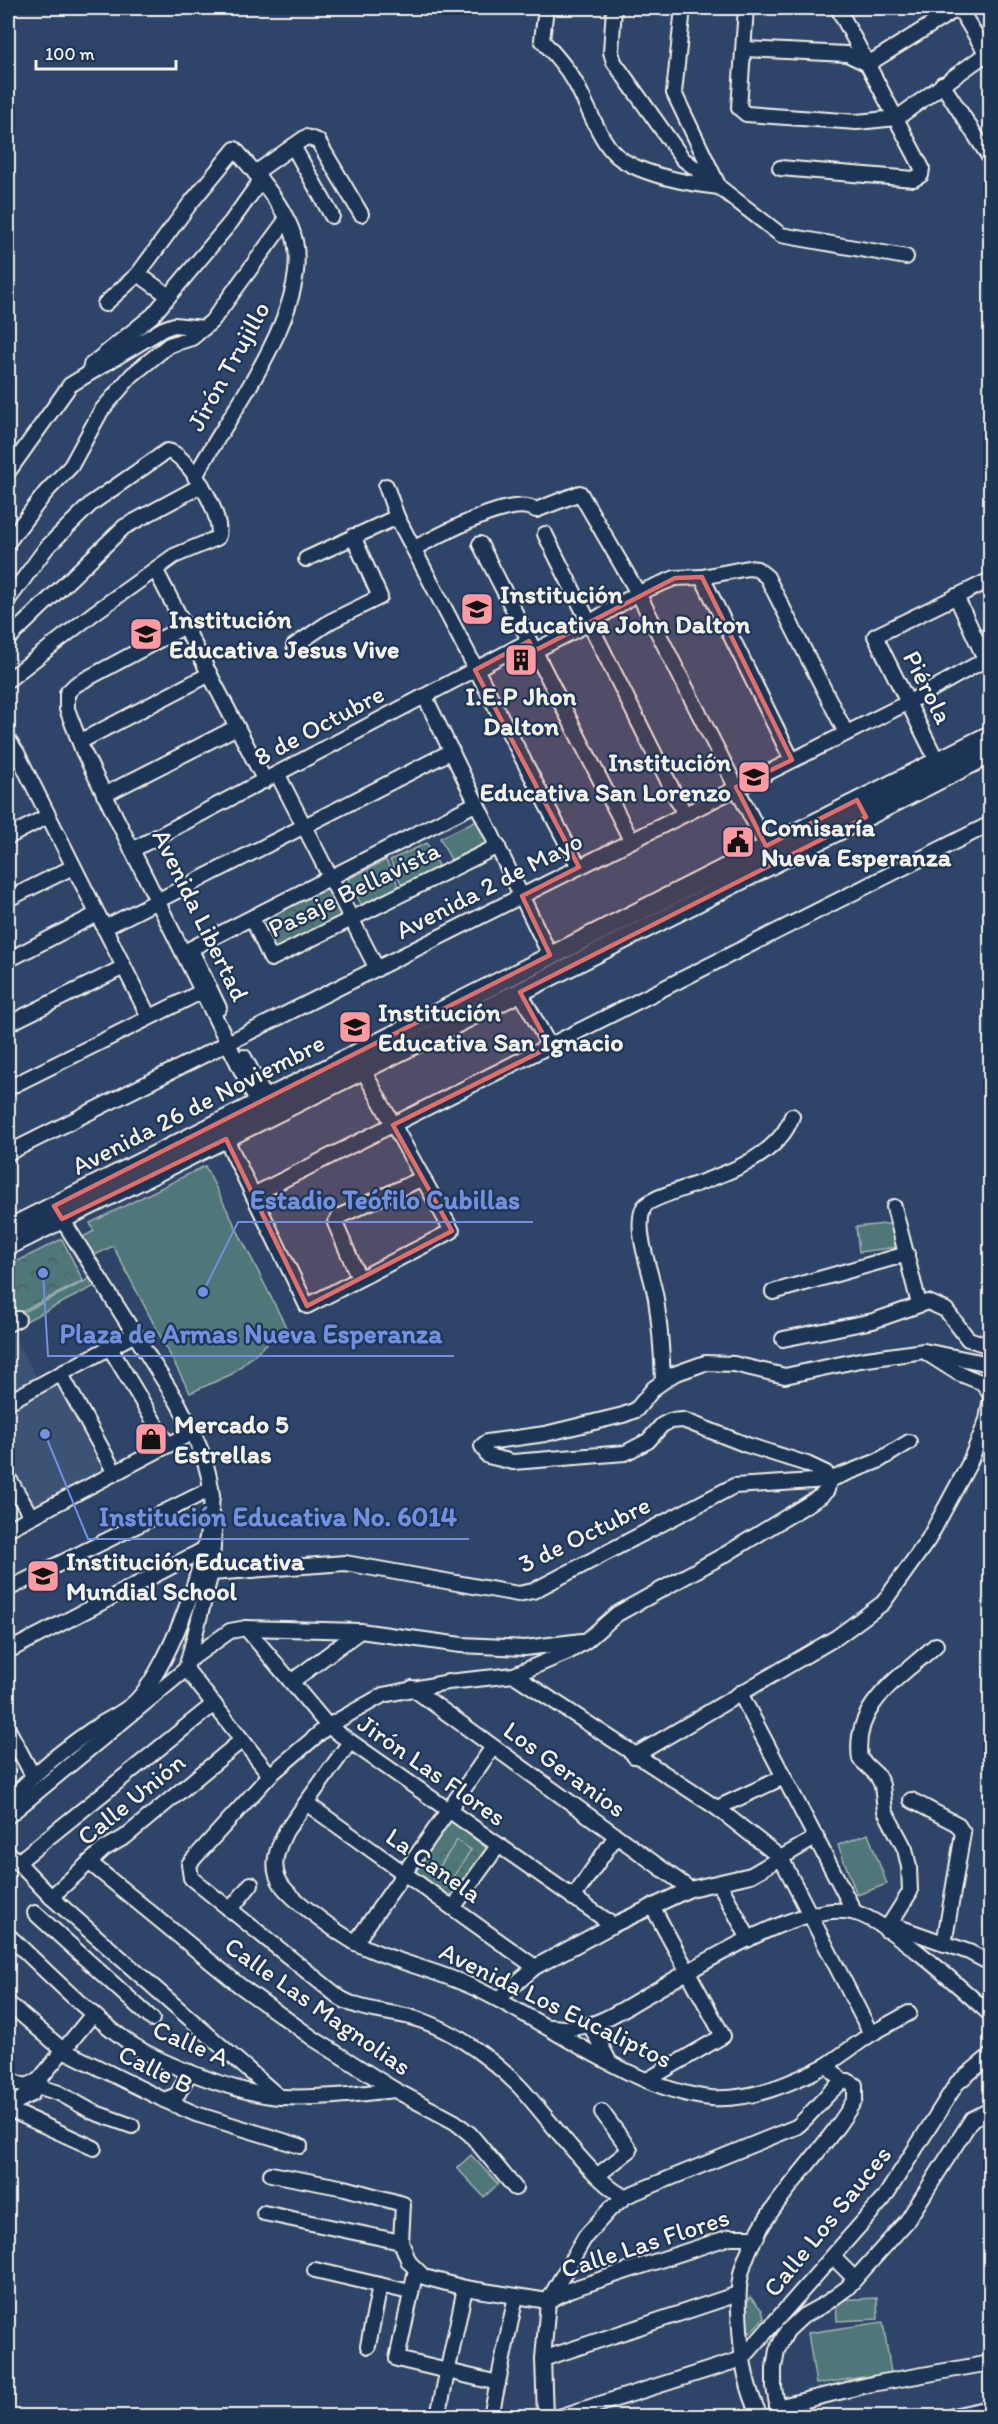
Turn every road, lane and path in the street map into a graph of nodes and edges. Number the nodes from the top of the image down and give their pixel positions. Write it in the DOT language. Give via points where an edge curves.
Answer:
graph roads {
  1 [pos="546,8"];
  2 [pos="614,8"];
  3 [pos="683,8"];
  4 [pos="746,8"];
  5 [pos="838,8"];
  6 [pos="959,8"];
  7 [pos="744,49"];
  8 [pos="989,55"];
  9 [pos="868,64"];
  10 [pos="942,84"];
  11 [pos="897,118"];
  12 [pos="292,146"];
  13 [pos="990,158"];
  14 [pos="780,168"];
  15 [pos="258,176"];
  16 [pos="719,187"];
  17 [pos="361,214"];
  18 [pos="332,216"];
  19 [pos="286,220"];
  20 [pos="906,258"];
  21 [pos="138,274"];
  22 [pos="169,296"];
  23 [pos="105,304"];
  24 [pos="204,328"];
  25 [pos="90,372"];
  26 [pos="8,472"];
  27 [pos="198,481"];
  28 [pos="386,486"];
  29 [pos="397,517"];
  30 [pos="545,534"];
  31 [pos="353,536"];
  32 [pos="8,542"];
  33 [pos="480,544"];
  34 [pos="414,548"];
  35 [pos="306,558"];
  36 [pos="156,571"];
  37 [pos="702,577"];
  38 [pos="990,580"];
  39 [pos="638,593"];
  40 [pos="956,596"];
  41 [pos="8,600"];
  42 [pos="588,624"];
  43 [pos="185,626"];
  44 [pos="8,639"];
  45 [pos="294,646"];
  46 [pos="531,646"];
  47 [pos="988,658"];
  48 [pos="475,670"];
  49 [pos="210,674"];
  50 [pos="8,680"];
  51 [pos="425,697"];
  52 [pos="909,702"];
  53 [pos="237,727"];
  54 [pos="846,733"];
  55 [pos="990,735"];
  56 [pos="8,738"];
  57 [pos="81,741"];
  58 [pos="452,751"];
  59 [pos="990,754"];
  60 [pos="792,760"];
  61 [pos="938,761"];
  62 [pos="278,775"];
  63 [pos="265,781"];
  64 [pos="736,788"];
  65 [pos="108,793"];
  66 [pos="857,800"];
  67 [pos="477,803"];
  68 [pos="684,813"];
  69 [pos="48,816"];
  70 [pos="866,817"];
  71 [pos="990,824"];
  72 [pos="305,828"];
  73 [pos="8,837"];
  74 [pos="631,840"];
  75 [pos="498,846"];
  76 [pos="766,846"];
  77 [pos="136,848"];
  78 [pos="73,867"];
  79 [pos="579,867"];
  80 [pos="330,878"];
  81 [pos="522,896"];
  82 [pos="8,899"];
  83 [pos="161,900"];
  84 [pos="97,914"];
  85 [pos="252,918"];
  86 [pos="351,919"];
  87 [pos="104,928"];
  88 [pos="186,951"];
  89 [pos="550,955"];
  90 [pos="8,960"];
  91 [pos="124,967"];
  92 [pos="377,969"];
  93 [pos="205,990"];
  94 [pos="520,992"];
  95 [pos="149,1017"];
  96 [pos="8,1024"];
  97 [pos="231,1042"];
  98 [pos="550,1047"];
  99 [pos="363,1070"];
  100 [pos="9,1085"];
  101 [pos="265,1108"];
  102 [pos="792,1116"];
  103 [pos="393,1125"];
  104 [pos="226,1139"];
  105 [pos="8,1153"];
  106 [pos="423,1178"];
  107 [pos="253,1195"];
  108 [pos="894,1207"];
  109 [pos="58,1213"];
  110 [pos="8,1230"];
  111 [pos="8,1246"];
  112 [pos="907,1254"];
  113 [pos="359,1278"];
  114 [pos="773,1292"];
  115 [pos="919,1304"];
  116 [pos="135,1334"];
  117 [pos="783,1339"];
  118 [pos="990,1346"];
  119 [pos="110,1348"];
  120 [pos="924,1351"];
  121 [pos="990,1364"];
  122 [pos="61,1374"];
  123 [pos="663,1381"];
  124 [pos="990,1394"];
  125 [pos="8,1402"];
  126 [pos="990,1403"];
  127 [pos="193,1432"];
  128 [pos="909,1442"];
  129 [pos="168,1445"];
  130 [pos="115,1473"];
  131 [pos="8,1477"];
  132 [pos="829,1480"];
  133 [pos="211,1489"];
  134 [pos="32,1516"];
  135 [pos="8,1529"];
  136 [pos="204,1550"];
  137 [pos="211,1573"];
  138 [pos="8,1589"];
  139 [pos="246,1628"];
  140 [pos="360,1631"];
  141 [pos="586,1641"];
  142 [pos="936,1645"];
  143 [pos="8,1651"];
  144 [pos="187,1665"];
  145 [pos="514,1675"];
  146 [pos="291,1682"];
  147 [pos="412,1688"];
  148 [pos="740,1693"];
  149 [pos="214,1704"];
  150 [pos="328,1726"];
  151 [pos="8,1729"];
  152 [pos="242,1740"];
  153 [pos="350,1742"];
  154 [pos="493,1747"];
  155 [pos="634,1756"];
  156 [pos="270,1775"];
  157 [pos="784,1777"];
  158 [pos="31,1778"];
  159 [pos="8,1792"];
  160 [pos="911,1800"];
  161 [pos="8,1802"];
  162 [pos="306,1803"];
  163 [pos="717,1808"];
  164 [pos="447,1810"];
  165 [pos="8,1816"];
  166 [pos="616,1836"];
  167 [pos="817,1838"];
  168 [pos="498,1846"];
  169 [pos="8,1852"];
  170 [pos="781,1858"];
  171 [pos="18,1862"];
  172 [pos="90,1863"];
  173 [pos="404,1873"];
  174 [pos="719,1883"];
  175 [pos="251,1884"];
  176 [pos="690,1889"];
  177 [pos="51,1897"];
  178 [pos="573,1898"];
  179 [pos="652,1906"];
  180 [pos="453,1908"];
  181 [pos="230,1910"];
  182 [pos="35,1913"];
  183 [pos="855,1913"];
  184 [pos="810,1914"];
  185 [pos="613,1925"];
  186 [pos="888,1927"];
  187 [pos="8,1935"];
  188 [pos="749,1939"];
  189 [pos="356,1943"];
  190 [pos="944,1944"];
  191 [pos="990,1963"];
  192 [pos="536,1966"];
  193 [pos="688,1972"];
  194 [pos="498,1998"];
  195 [pos="8,2003"];
  196 [pos="909,2013"];
  197 [pos="93,2014"];
  198 [pos="990,2014"];
  199 [pos="152,2019"];
  200 [pos="545,2026"];
  201 [pos="591,2027"];
  202 [pos="871,2034"];
  203 [pos="63,2050"];
  204 [pos="990,2056"];
  205 [pos="610,2063"];
  206 [pos="827,2065"];
  207 [pos="190,2072"];
  208 [pos="8,2075"];
  209 [pos="649,2079"];
  210 [pos="39,2080"];
  211 [pos="849,2083"];
  212 [pos="395,2090"];
  213 [pos="279,2097"];
  214 [pos="164,2100"];
  215 [pos="8,2108"];
  216 [pos="990,2110"];
  217 [pos="602,2112"];
  218 [pos="132,2126"];
  219 [pos="300,2146"];
  220 [pos="94,2148"];
  221 [pos="271,2174"];
  222 [pos="598,2175"];
  223 [pos="515,2188"];
  224 [pos="626,2196"];
  225 [pos="264,2212"];
  226 [pos="757,2237"];
  227 [pos="401,2242"];
  228 [pos="833,2257"];
  229 [pos="315,2270"];
  230 [pos="416,2270"];
  231 [pos="855,2279"];
  232 [pos="380,2285"];
  233 [pos="465,2288"];
  234 [pos="410,2292"];
  235 [pos="738,2294"];
  236 [pos="516,2296"];
  237 [pos="548,2301"];
  238 [pos="368,2346"];
  239 [pos="543,2359"];
  240 [pos="742,2359"];
  241 [pos="990,2363"];
  242 [pos="447,2372"];
  243 [pos="498,2383"];
  244 [pos="990,2408"];
  245 [pos="778,2412"];
  246 [pos="755,2415"];
  247 [pos="438,2416"];
  248 [pos="491,2416"];
  249 [pos="545,2416"];
  250 [pos="562,2416"];
  251 [pos="953,2416"];
  1 -- 16 [label="street" via="542,40 575,82 613,152 644,170"];
  2 -- 16 [label="street" via="614,62 683,159"];
  3 -- 16 [label="street" via="674,93"];
  4 -- 7 [label="street"];
  5 -- 9 [label="street"];
  6 -- 8 [label="street"];
  6 -- 9 [label="street"];
  7 -- 9 [label="street" via="847,54"];
  7 -- 11 [label="street" via="739,108 746,114 857,122"];
  8 -- 10 [label="street"];
  9 -- 11 [label="street"];
  10 -- 11 [label="street"];
  10 -- 13 [label="street"];
  11 -- 14 [label="street" via="922,168 914,179"];
  12 -- 15 [label="street"];
  12 -- 17 [label="street" via="306,137 318,141"];
  12 -- 18 [label="street"];
  15 -- 19 [label="street, Jirón Trujillo"];
  15 -- 21 [label="street, Jirón Trujillo" via="235,149"];
  15 -- 22 [label="street" via="231,222"];
  16 -- 20 [label="street" via="781,235"];
  19 -- 24 [label="street"];
  19 -- 27 [label="street, Jirón Trujillo" via="296,255 287,313"];
  21 -- 22 [label="street"];
  21 -- 23 [label="street"];
  22 -- 25 [label="street" via="153,315 91,365"];
  24 -- 25 [label="street" via="174,325 163,329"];
  24 -- 32 [label="street" via="192,338 169,345 132,375 101,411 71,466"];
  25 -- 26 [label="street" via="70,385 56,401"];
  27 -- 36 [label="street, Jirón Trujillo" via="207,495 219,534 212,541 174,556"];
  27 -- 41 [label="street, Jirón Trujillo" via="172,452 160,456 92,503 47,547"];
  27 -- 44 [label="street" via="124,527"];
  28 -- 29 [label="street"];
  29 -- 31 [label="street"];
  29 -- 34 [label="street"];
  30 -- 42 [label="street"];
  31 -- 35 [label="street"];
  31 -- 45 [label="street" via="381,597 331,621"];
  33 -- 46 [label="street"];
  34 -- 39 [label="street" via="478,517 520,506 536,510 580,493"];
  34 -- 48 [label="street"];
  36 -- 43 [label="street"];
  36 -- 50 [label="street"];
  37 -- 39 [label="street, 8 de Octubre" via="675,578"];
  37 -- 54 [label="street, 8 de Octubre" via="748,568 757,569 766,577"];
  37 -- 60 [label="street"];
  38 -- 40 [label="street"];
  39 -- 42 [label="street, 8 de Octubre"];
  39 -- 64 [label="street"];
  40 -- 47 [label="street"];
  40 -- 52 [label="street, Piérola" via="875,636"];
  42 -- 46 [label="street, 8 de Octubre"];
  42 -- 68 [label="street"];
  43 -- 49 [label="street"];
  43 -- 57 [label="street, Avenida Libertad" via="69,690 65,701"];
  46 -- 48 [label="street, 8 de Octubre"];
  46 -- 74 [label="street"];
  47 -- 52 [label="street, Avenida 2 de Mayo"];
  48 -- 51 [label="street, 8 de Octubre"];
  48 -- 79 [label="street"];
  49 -- 53 [label="street"];
  49 -- 57 [label="street"];
  51 -- 58 [label="street"];
  51 -- 62 [label="street, 8 de Octubre"];
  52 -- 54 [label="street, Avenida 2 de Mayo"];
  52 -- 61 [label="street, Piérola"];
  53 -- 63 [label="street"];
  53 -- 65 [label="street"];
  54 -- 60 [label="street, Avenida 2 de Mayo"];
  55 -- 61 [label="main road, Avenida 26 de Noviembre"];
  56 -- 69 [label="street"];
  57 -- 65 [label="street, Avenida Libertad" via="91,748"];
  58 -- 67 [label="street"];
  58 -- 72 [label="street"];
  59 -- 70 [label="main road, Avenida 26 de Noviembre"];
  60 -- 64 [label="street, Avenida 2 de Mayo"];
  61 -- 66 [label="main road, Avenida 26 de Noviembre"];
  62 -- 63 [label="street, 8 de Octubre"];
  62 -- 72 [label="street"];
  63 -- 77 [label="street, 8 de Octubre"];
  64 -- 68 [label="street, Avenida 2 de Mayo"];
  64 -- 76 [label="street"];
  65 -- 77 [label="street, Avenida Libertad"];
  66 -- 70 [label="main road"];
  66 -- 76 [label="main road, Avenida 26 de Noviembre"];
  67 -- 75 [label="street"];
  67 -- 80 [label="street"];
  68 -- 74 [label="street, Avenida 2 de Mayo"];
  69 -- 73 [label="street"];
  69 -- 78 [label="street"];
  70 -- 94 [label="main road, Avenida 26 de Noviembre"];
  71 -- 98 [label="street"];
  72 -- 80 [label="street"];
  72 -- 83 [label="street"];
  74 -- 79 [label="street, Avenida 2 de Mayo"];
  75 -- 81 [label="street"];
  75 -- 86 [label="street, Pasaje Bellavista"];
  76 -- 89 [label="main road, Avenida 26 de Noviembre"];
  77 -- 83 [label="street, Avenida Libertad"];
  78 -- 82 [label="street"];
  78 -- 84 [label="street"];
  79 -- 81 [label="street, Avenida 2 de Mayo"];
  80 -- 85 [label="street"];
  80 -- 86 [label="street"];
  81 -- 89 [label="street"];
  81 -- 92 [label="street, Avenida 2 de Mayo"];
  83 -- 87 [label="street"];
  83 -- 88 [label="street, Avenida Libertad"];
  84 -- 87 [label="street"];
  84 -- 90 [label="street"];
  85 -- 86 [label="street, Pasaje Bellavista" via="271,958"];
  85 -- 88 [label="street"];
  86 -- 92 [label="street"];
  87 -- 91 [label="street"];
  88 -- 93 [label="street, Avenida Libertad"];
  89 -- 101 [label="main road, Avenida 26 de Noviembre"];
  91 -- 95 [label="street"];
  91 -- 96 [label="street"];
  92 -- 97 [label="street, Avenida 2 de Mayo"];
  93 -- 95 [label="street"];
  93 -- 97 [label="street, Avenida Libertad"];
  94 -- 98 [label="street"];
  94 -- 99 [label="main road, Avenida 26 de Noviembre"];
  95 -- 100 [label="street"];
  97 -- 101 [label="street, Avenida Libertad"];
  97 -- 105 [label="street, Avenida 2 de Mayo"];
  98 -- 103 [label="street"];
  99 -- 101 [label="main road, Avenida 26 de Noviembre"];
  99 -- 103 [label="street"];
  101 -- 104 [label="main road, Avenida 26 de Noviembre"];
  101 -- 109 [label="main road, Avenida 26 de Noviembre"];
  102 -- 123 [label="street" via="782,1139 758,1156 736,1169 645,1204 641,1234 656,1299"];
  103 -- 106 [label="street"];
  103 -- 107 [label="street"];
  104 -- 107 [label="street"];
  104 -- 109 [label="main road, Avenida 26 de Noviembre"];
  106 -- 113 [label="street" via="340,1216 335,1223"];
  106 -- 113 [label="street" via="452,1231"];
  107 -- 113 [label="street" via="307,1306"];
  108 -- 112 [label="street"];
  109 -- 110 [label="main road, Avenida 26 de Noviembre"];
  109 -- 111 [label="main road, Avenida 26 de Noviembre"];
  109 -- 116 [label="street"];
  112 -- 114 [label="street"];
  112 -- 115 [label="street"];
  115 -- 117 [label="street" via="873,1321"];
  115 -- 118 [label="street" via="942,1306 968,1339"];
  116 -- 119 [label="street"];
  116 -- 127 [label="street"];
  119 -- 122 [label="street"];
  119 -- 129 [label="street"];
  120 -- 121 [label="street"];
  120 -- 123 [label="street" via="786,1376 726,1363 705,1363 687,1367"];
  120 -- 124 [label="street" via="958,1373 983,1383"];
  122 -- 125 [label="street"];
  122 -- 130 [label="street"];
  123 -- 132 [label="street" via="644,1403 623,1415 545,1434 487,1442 483,1450 494,1459 513,1462 625,1453 648,1441 662,1425 683,1420 807,1464 826,1473"];
  126 -- 148 [label="street" via="987,1420 964,1473 928,1540 883,1604 837,1637"];
  127 -- 129 [label="street"];
  127 -- 133 [label="street"];
  128 -- 132 [label="street" via="878,1461"];
  129 -- 130 [label="street"];
  130 -- 134 [label="street"];
  131 -- 134 [label="street"];
  132 -- 137 [label="street, 3 de Octubre" via="734,1486 533,1591 518,1594 345,1563"];
  132 -- 141 [label="street" via="821,1496 617,1614"];
  133 -- 136 [label="street"];
  133 -- 137 [label="street" via="215,1535"];
  133 -- 138 [label="street"];
  134 -- 135 [label="street"];
  136 -- 143 [label="street"];
  136 -- 158 [label="street" via="169,1646 137,1699 45,1763"];
  137 -- 144 [label="street"];
  139 -- 140 [label="street"];
  139 -- 144 [label="street" via="230,1631"];
  139 -- 146 [label="street, Jirón Las Flores"];
  140 -- 141 [label="street" via="460,1645 525,1648"];
  140 -- 146 [label="street"];
  141 -- 145 [label="street"];
  142 -- 186 [label="street" via="873,1702 862,1722 860,1760 882,1785 885,1811 905,1849 909,1867 910,1892"];
  144 -- 149 [label="street"];
  144 -- 165 [label="street"];
  145 -- 147 [label="street"];
  145 -- 155 [label="street"];
  146 -- 150 [label="street, Jirón Las Flores"];
  147 -- 150 [label="street" via="383,1695"];
  147 -- 154 [label="street, Los Geranios"];
  148 -- 155 [label="street"];
  148 -- 157 [label="street"];
  149 -- 152 [label="street"];
  149 -- 171 [label="street"];
  150 -- 153 [label="street, Jirón Las Flores"];
  150 -- 156 [label="street"];
  151 -- 158 [label="street"];
  152 -- 156 [label="street"];
  152 -- 172 [label="street, Calle Unión"];
  153 -- 162 [label="street, Avenida Los Eucaliptos"];
  153 -- 164 [label="street, Jirón Las Flores"];
  154 -- 164 [label="street"];
  154 -- 166 [label="street, Los Geranios"];
  155 -- 163 [label="street"];
  156 -- 181 [label="street" via="189,1864 191,1878"];
  157 -- 163 [label="street"];
  157 -- 167 [label="street"];
  158 -- 159 [label="street"];
  158 -- 161 [label="street"];
  160 -- 190 [label="street" via="957,1824 963,1833"];
  162 -- 173 [label="street, La Canela"];
  162 -- 189 [label="street, Avenida Los Eucaliptos" via="278,1846 275,1871 289,1894"];
  163 -- 170 [label="street"];
  164 -- 168 [label="street, Jirón Las Flores"];
  164 -- 173 [label="street"];
  166 -- 176 [label="street, Los Geranios"];
  166 -- 178 [label="street"];
  167 -- 170 [label="street"];
  167 -- 183 [label="street"];
  168 -- 178 [label="street, Jirón Las Flores"];
  168 -- 180 [label="street"];
  169 -- 171 [label="street"];
  170 -- 174 [label="street" via="751,1875"];
  170 -- 184 [label="street"];
  171 -- 177 [label="street"];
  172 -- 177 [label="street, Calle Unión"];
  172 -- 212 [label="street, Calle Las Magnolias" via="239,1985"];
  173 -- 180 [label="street, La Canela"];
  173 -- 189 [label="street"];
  174 -- 176 [label="street"];
  174 -- 188 [label="street"];
  175 -- 181 [label="street"];
  176 -- 179 [label="street"];
  177 -- 213 [label="street"];
  178 -- 185 [label="street, Jirón Las Flores"];
  179 -- 185 [label="street"];
  179 -- 193 [label="street"];
  180 -- 192 [label="street, La Canela"];
  181 -- 222 [label="street" via="351,2005 425,2022 472,2046 520,2087"];
  182 -- 199 [label="street"];
  183 -- 184 [label="street" via="830,1910"];
  183 -- 186 [label="street"];
  184 -- 188 [label="street"];
  184 -- 202 [label="street"];
  185 -- 192 [label="street"];
  186 -- 190 [label="street"];
  186 -- 198 [label="street"];
  187 -- 197 [label="street, Calle A"];
  188 -- 193 [label="street"];
  189 -- 194 [label="street, Avenida Los Eucaliptos"];
  190 -- 191 [label="street"];
  192 -- 194 [label="street"];
  193 -- 201 [label="street"];
  193 -- 209 [label="street" via="723,2036"];
  194 -- 200 [label="street, Avenida Los Eucaliptos"];
  195 -- 203 [label="street, Calle B"];
  196 -- 202 [label="street, Avenida Los Eucaliptos"];
  197 -- 203 [label="street"];
  197 -- 207 [label="street, Calle A" via="129,2043"];
  200 -- 201 [label="street"];
  200 -- 205 [label="street, Avenida Los Eucaliptos"];
  201 -- 205 [label="street"];
  202 -- 206 [label="street, Avenida Los Eucaliptos"];
  203 -- 210 [label="street"];
  203 -- 214 [label="street, Calle B"];
  204 -- 228 [label="street, Calle Los Sauces" via="957,2083 898,2179"];
  205 -- 209 [label="street, Avenida Los Eucaliptos"];
  206 -- 209 [label="street, Avenida Los Eucaliptos" via="782,2085 736,2098 693,2094"];
  206 -- 211 [label="street"];
  207 -- 213 [label="street, Calle A" via="242,2091"];
  207 -- 214 [label="street" via="177,2094"];
  208 -- 210 [label="street" via="26,2086"];
  210 -- 215 [label="street" via="32,2094"];
  210 -- 218 [label="street" via="43,2088"];
  211 -- 224 [label="street" via="837,2084 807,2120 796,2127"];
  211 -- 226 [label="street" via="857,2092 850,2108"];
  212 -- 213 [label="street, Calle A" via="325,2098"];
  212 -- 223 [label="street, Calle Las Magnolias" via="470,2134"];
  214 -- 219 [label="street, Calle B" via="196,2114"];
  215 -- 220 [label="street"];
  216 -- 231 [label="street" via="972,2119 907,2221"];
  217 -- 222 [label="street" via="630,2150"];
  221 -- 227 [label="street" via="403,2204"];
  222 -- 224 [label="street" via="616,2193"];
  224 -- 237 [label="street" via="585,2237"];
  225 -- 227 [label="street"];
  226 -- 235 [label="street" via="747,2255"];
  226 -- 237 [label="street, Calle Las Flores" via="730,2237 569,2290"];
  227 -- 230 [label="street"];
  228 -- 231 [label="street"];
  228 -- 240 [label="street, Calle Los Sauces"];
  229 -- 232 [label="street"];
  230 -- 233 [label="street" via="424,2277"];
  230 -- 234 [label="street"];
  231 -- 245 [label="street" via="787,2331 777,2350 774,2368"];
  232 -- 234 [label="street"];
  232 -- 238 [label="street"];
  233 -- 236 [label="street"];
  233 -- 242 [label="street"];
  234 -- 242 [label="street" via="397,2359"];
  235 -- 239 [label="street"];
  235 -- 240 [label="street"];
  236 -- 237 [label="street"];
  236 -- 243 [label="street"];
  237 -- 239 [label="street"];
  239 -- 249 [label="street"];
  240 -- 246 [label="street"];
  240 -- 250 [label="street"];
  241 -- 245 [label="street" via="872,2384"];
  242 -- 243 [label="street"];
  242 -- 247 [label="street"];
  243 -- 248 [label="street"];
  244 -- 251 [label="street"];
}
